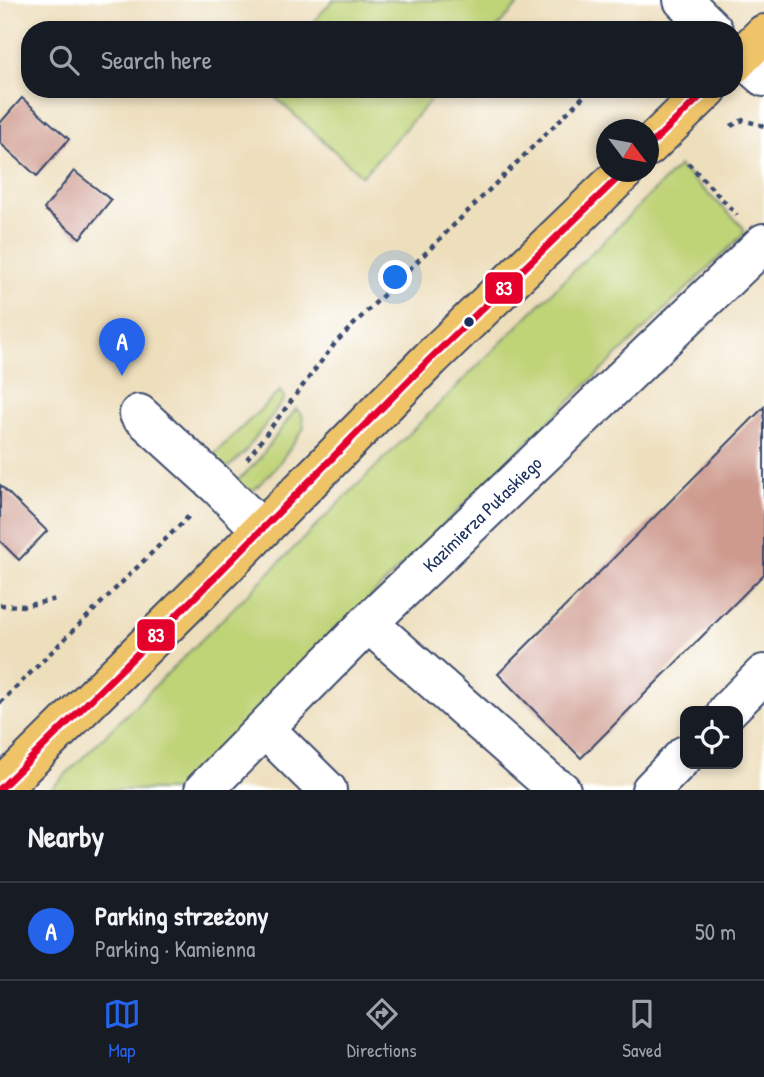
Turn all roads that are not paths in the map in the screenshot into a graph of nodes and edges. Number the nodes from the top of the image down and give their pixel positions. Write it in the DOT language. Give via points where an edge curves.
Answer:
graph roads {
  1 [pos="682,0"];
  2 [pos="704,21"];
  3 [pos="702,98"];
  4 [pos="666,152"];
  5 [pos="614,182"];
  6 [pos="764,243"];
  7 [pos="139,414"];
  8 [pos="261,529"];
  9 [pos="368,623"];
  10 [pos="764,674"];
  11 [pos="732,706"];
  12 [pos="265,729"];
  13 [pos="680,760"];
  14 [pos="0,789"];
  15 [pos="204,790"];
  16 [pos="327,790"];
  17 [pos="561,790"];
  18 [pos="651,790"];
  1 -- 2 [label="street"];
  3 -- 4 [label="main road"];
  5 -- 8 [label="main road"];
  6 -- 9 [label="street, Kazimierza Pułaskiego"];
  7 -- 8 [label="street"];
  8 -- 14 [label="main road"];
  9 -- 12 [label="street, Kazimierza Pułaskiego"];
  9 -- 17 [label="street"];
  10 -- 11 [label="street"];
  12 -- 15 [label="street, Kazimierza Pułaskiego"];
  12 -- 16 [label="street"];
  13 -- 18 [label="street"];
}
